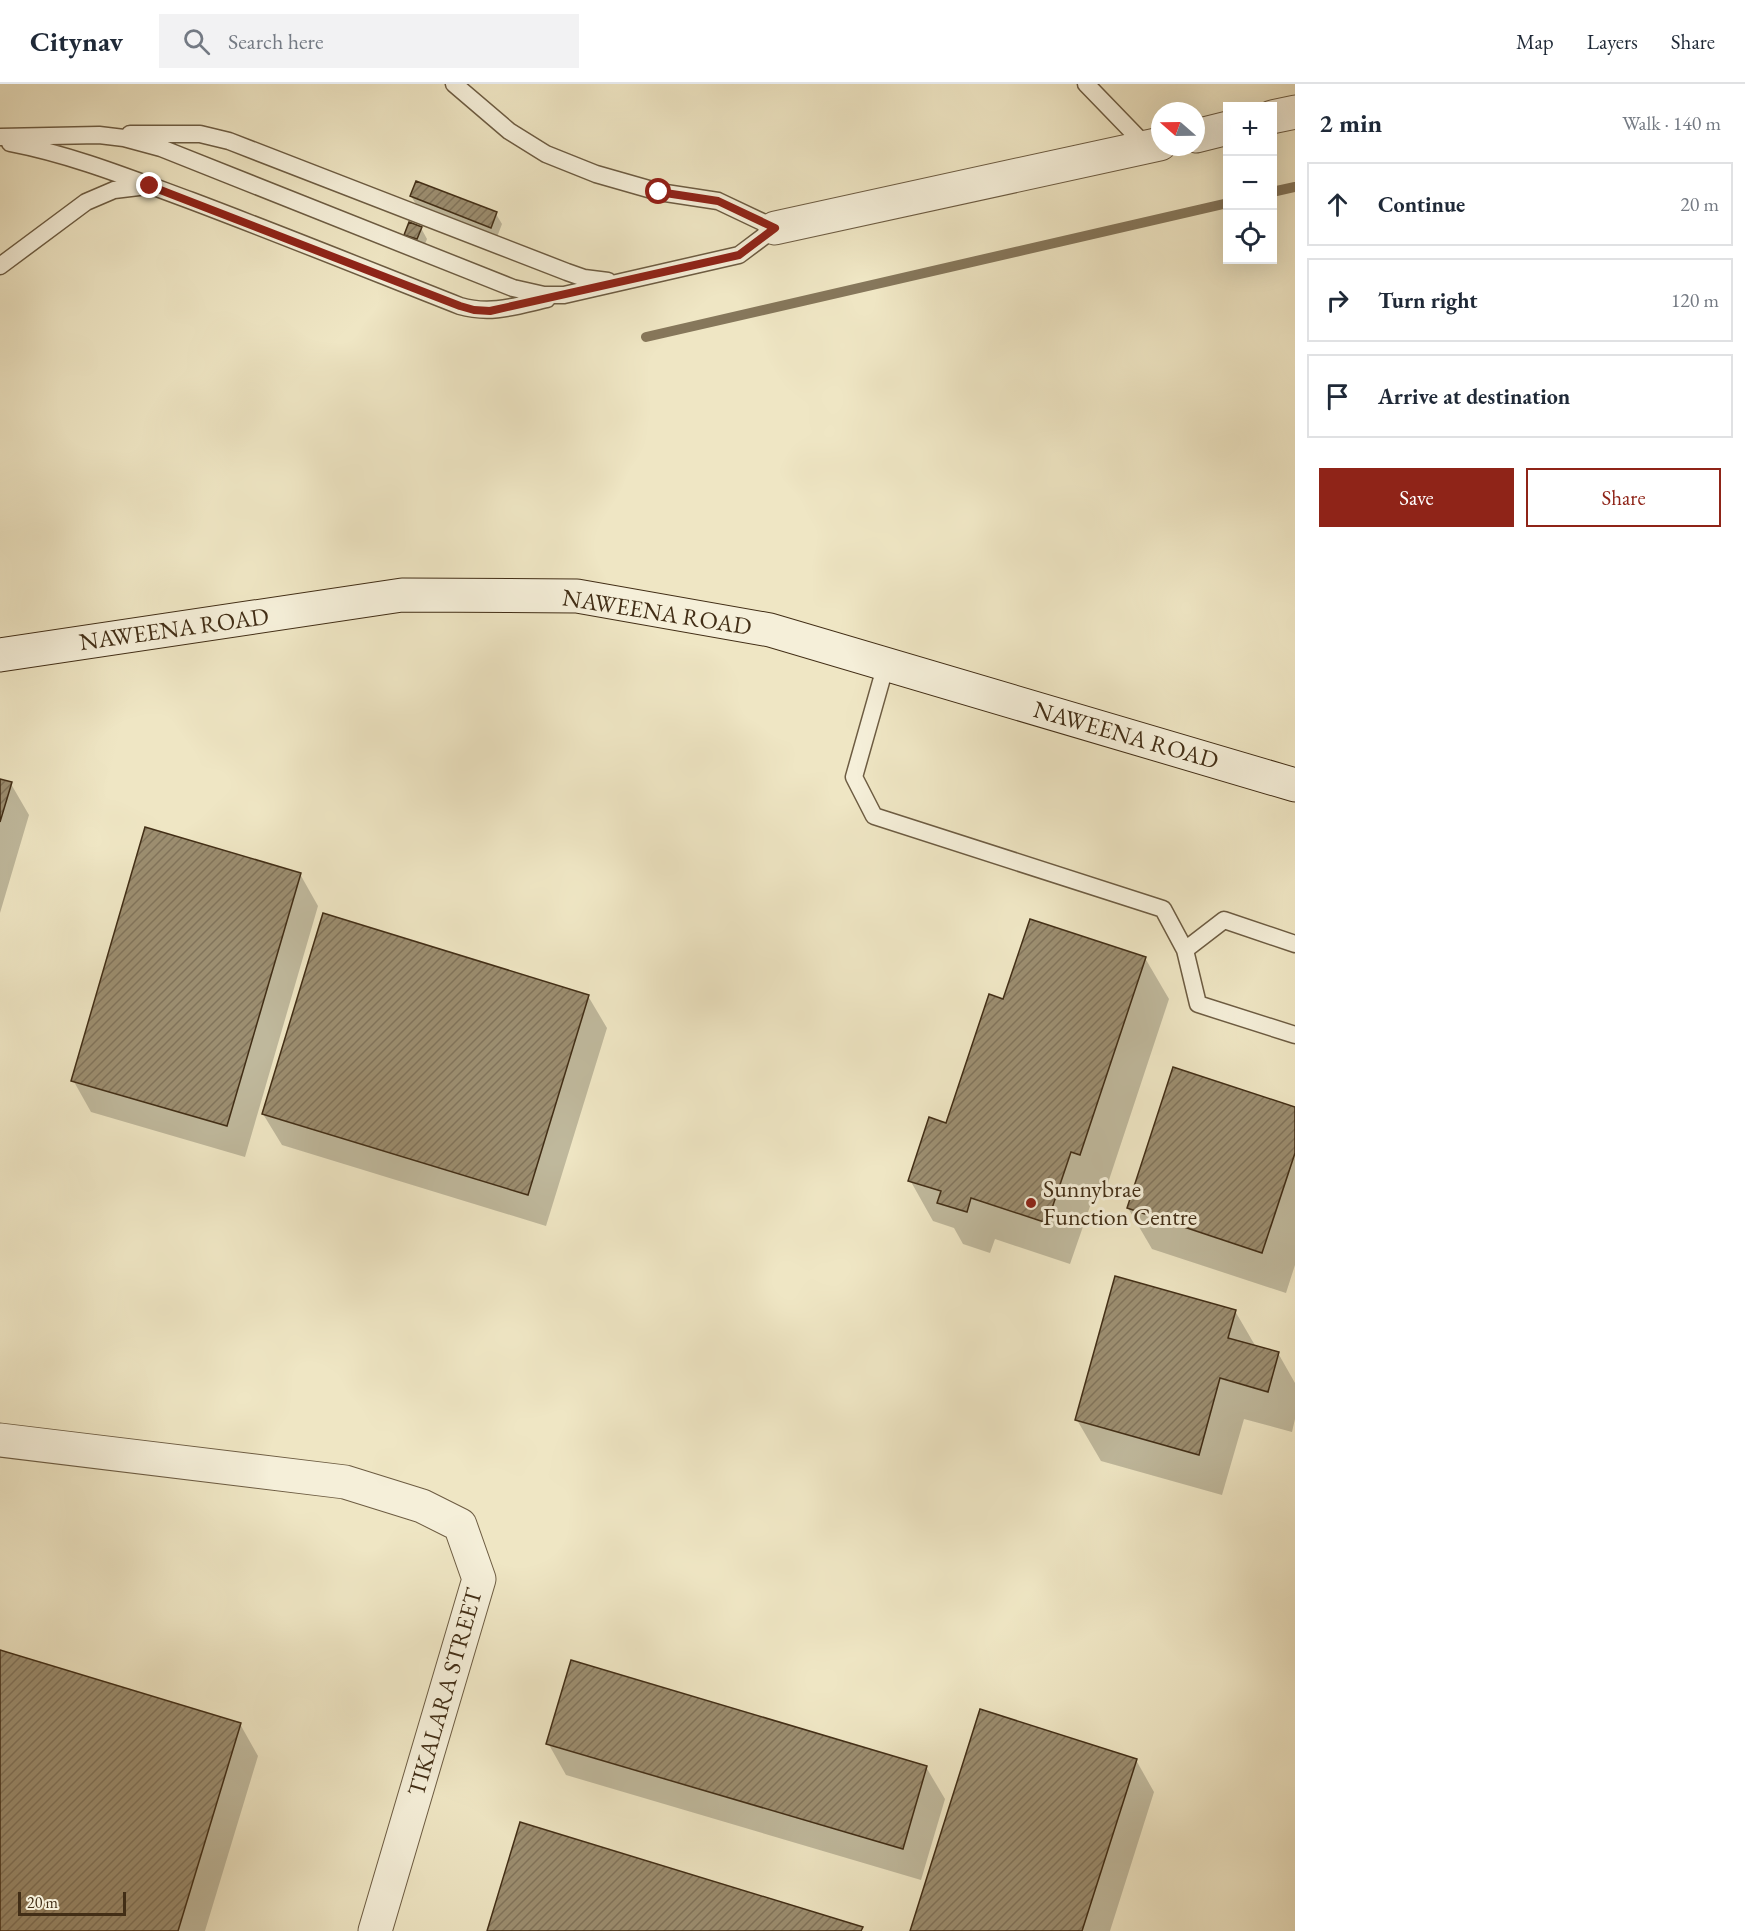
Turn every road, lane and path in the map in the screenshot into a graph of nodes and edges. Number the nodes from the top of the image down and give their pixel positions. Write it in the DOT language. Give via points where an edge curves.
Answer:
graph roads {
  1 [pos="454,84"];
  2 [pos="1086,84"];
  3 [pos="1295,112"];
  4 [pos="1277,116"];
  5 [pos="1223,129"];
  6 [pos="1205,134"];
  7 [pos="99,135"];
  8 [pos="0,137"];
  9 [pos="0,142"];
  10 [pos="1151,144"];
  11 [pos="1151,146"];
  12 [pos="150,186"];
  13 [pos="775,228"];
  14 [pos="0,266"];
  15 [pos="630,280"];
  16 [pos="564,295"];
  17 [pos="0,655"];
  18 [pos="886,664"];
  19 [pos="1295,785"];
  20 [pos="1295,944"];
  21 [pos="1185,950"];
  22 [pos="1295,1035"];
  23 [pos="0,1440"];
  24 [pos="375,1931"];
  1 -- 13 [label="lane" via="509,131 546,154 596,174 659,192 718,201"];
  2 -- 10 [label="lane"];
  3 -- 4 [label="street"];
  5 -- 6 [label="street"];
  7 -- 8 [label="lane"];
  7 -- 15 [label="lane" via="200,134 229,141 584,278"];
  7 -- 16 [label="lane" via="161,148 526,292"];
  9 -- 12 [label="lane" via="59,154"];
  11 -- 13 [label="street"];
  12 -- 14 [label="lane" via="114,190 86,202"];
  12 -- 16 [label="lane" via="474,310 490,311"];
  13 -- 15 [label="lane" via="739,255"];
  15 -- 16 [label="lane"];
  17 -- 18 [label="street, NAWEENA ROAD" via="402,595 577,596 770,630"];
  18 -- 19 [label="street, NAWEENA ROAD"];
  18 -- 21 [label="lane" via="854,777 874,816 1163,909"];
  20 -- 21 [label="lane" via="1224,920"];
  21 -- 22 [label="lane" via="1198,1004"];
  23 -- 24 [label="street, TIKALARA STREET" via="345,1482 422,1506 460,1525 479,1579"];
}
